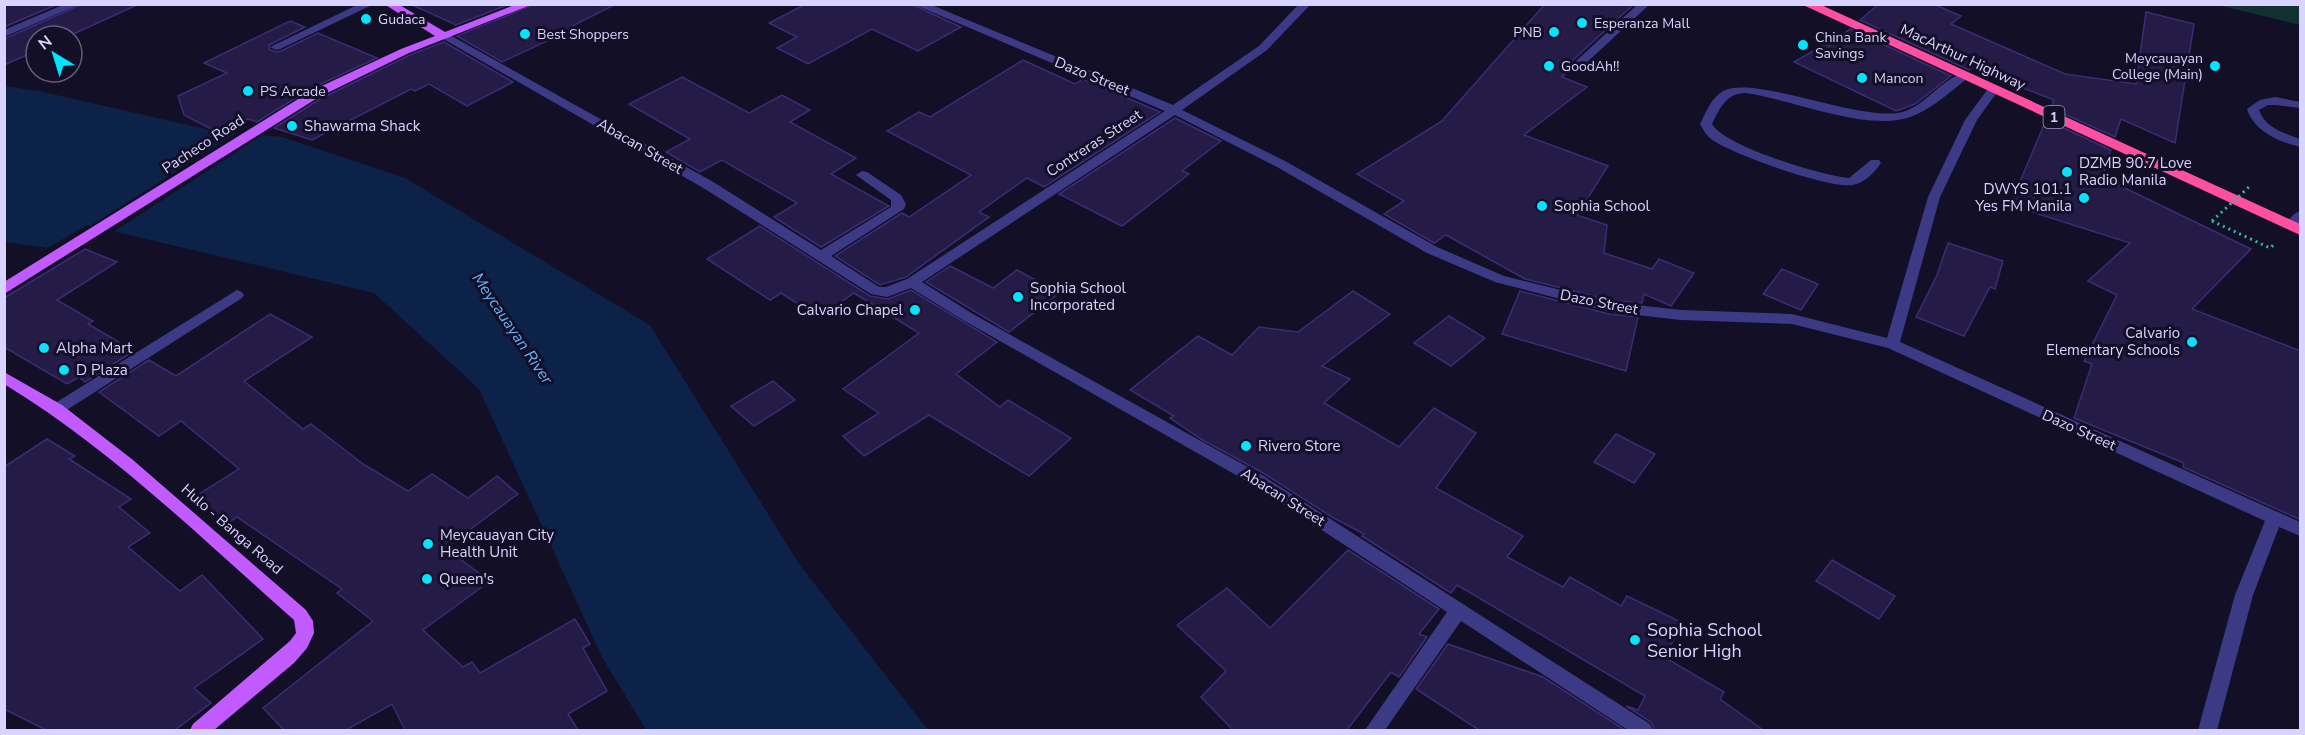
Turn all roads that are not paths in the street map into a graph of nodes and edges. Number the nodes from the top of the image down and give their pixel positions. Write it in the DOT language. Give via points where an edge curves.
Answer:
graph roads {
  1 [pos="75,4"];
  2 [pos="369,4"];
  3 [pos="390,4"];
  4 [pos="528,4"];
  5 [pos="918,4"];
  6 [pos="1306,4"];
  7 [pos="1645,4"];
  8 [pos="1807,4"];
  9 [pos="4,34"];
  10 [pos="444,36"];
  11 [pos="276,47"];
  12 [pos="1579,64"];
  13 [pos="1964,76"];
  14 [pos="1994,88"];
  15 [pos="2301,105"];
  16 [pos="1174,111"];
  17 [pos="2301,143"];
  18 [pos="1875,163"];
  19 [pos="862,175"];
  20 [pos="2298,224"];
  21 [pos="822,256"];
  22 [pos="912,282"];
  23 [pos="4,289"];
  24 [pos="887,292"];
  25 [pos="237,295"];
  26 [pos="1892,344"];
  27 [pos="4,377"];
  28 [pos="57,409"];
  29 [pos="2275,517"];
  30 [pos="2301,529"];
  31 [pos="1459,609"];
  32 [pos="200,730"];
  33 [pos="1374,730"];
  34 [pos="1643,730"];
  35 [pos="2208,730"];
  1 -- 9 [label="street"];
  2 -- 11 [label="street"];
  3 -- 10 [label="main road, Abacan Street"];
  4 -- 10 [label="main road, Pacheco Road"];
  5 -- 16 [label="street, Dazo Street"];
  6 -- 16 [label="street, Contreras Street" via="1263,48"];
  7 -- 12 [label="street"];
  8 -- 13 [label="highway, MacArthur Highway / 1"];
  10 -- 21 [label="street, Abacan Street" via="710,186"];
  10 -- 23 [label="main road, Pacheco Road" via="345,79 264,125"];
  13 -- 14 [label="highway, MacArthur Highway / 1"];
  13 -- 18 [label="street" via="1918,110 1902,116 1876,116 1753,91 1731,91 1719,99 1706,124 1718,138 1763,158 1835,180 1849,182 1860,178"];
  14 -- 20 [label="highway, MacArthur Highway / 1"];
  14 -- 26 [label="street" via="1971,120 1934,197"];
  15 -- 17 [label="street" via="2274,100 2261,102 2253,109 2255,119 2263,126"];
  16 -- 22 [label="street, Contreras Street"];
  16 -- 26 [label="street, Dazo Street" via="1281,164 1432,250 1500,279 1610,307 1681,315 1792,319"];
  19 -- 21 [label="street" via="896,198 897,209"];
  21 -- 24 [label="street, Abacan Street" via="876,291"];
  22 -- 24 [label="street, Contreras Street"];
  22 -- 31 [label="street, Abacan Street" via="1257,479"];
  25 -- 28 [label="street"];
  26 -- 29 [label="street, Dazo Street"];
  27 -- 28 [label="main road, Hulo - Banga Road"];
  28 -- 32 [label="main road, Hulo - Banga Road" via="136,471 306,623 306,631 287,657"];
  29 -- 30 [label="street, Dazo Street"];
  29 -- 35 [label="street" via="2244,595"];
  31 -- 33 [label="street"];
  31 -- 34 [label="street, Abacan Street"];
}
